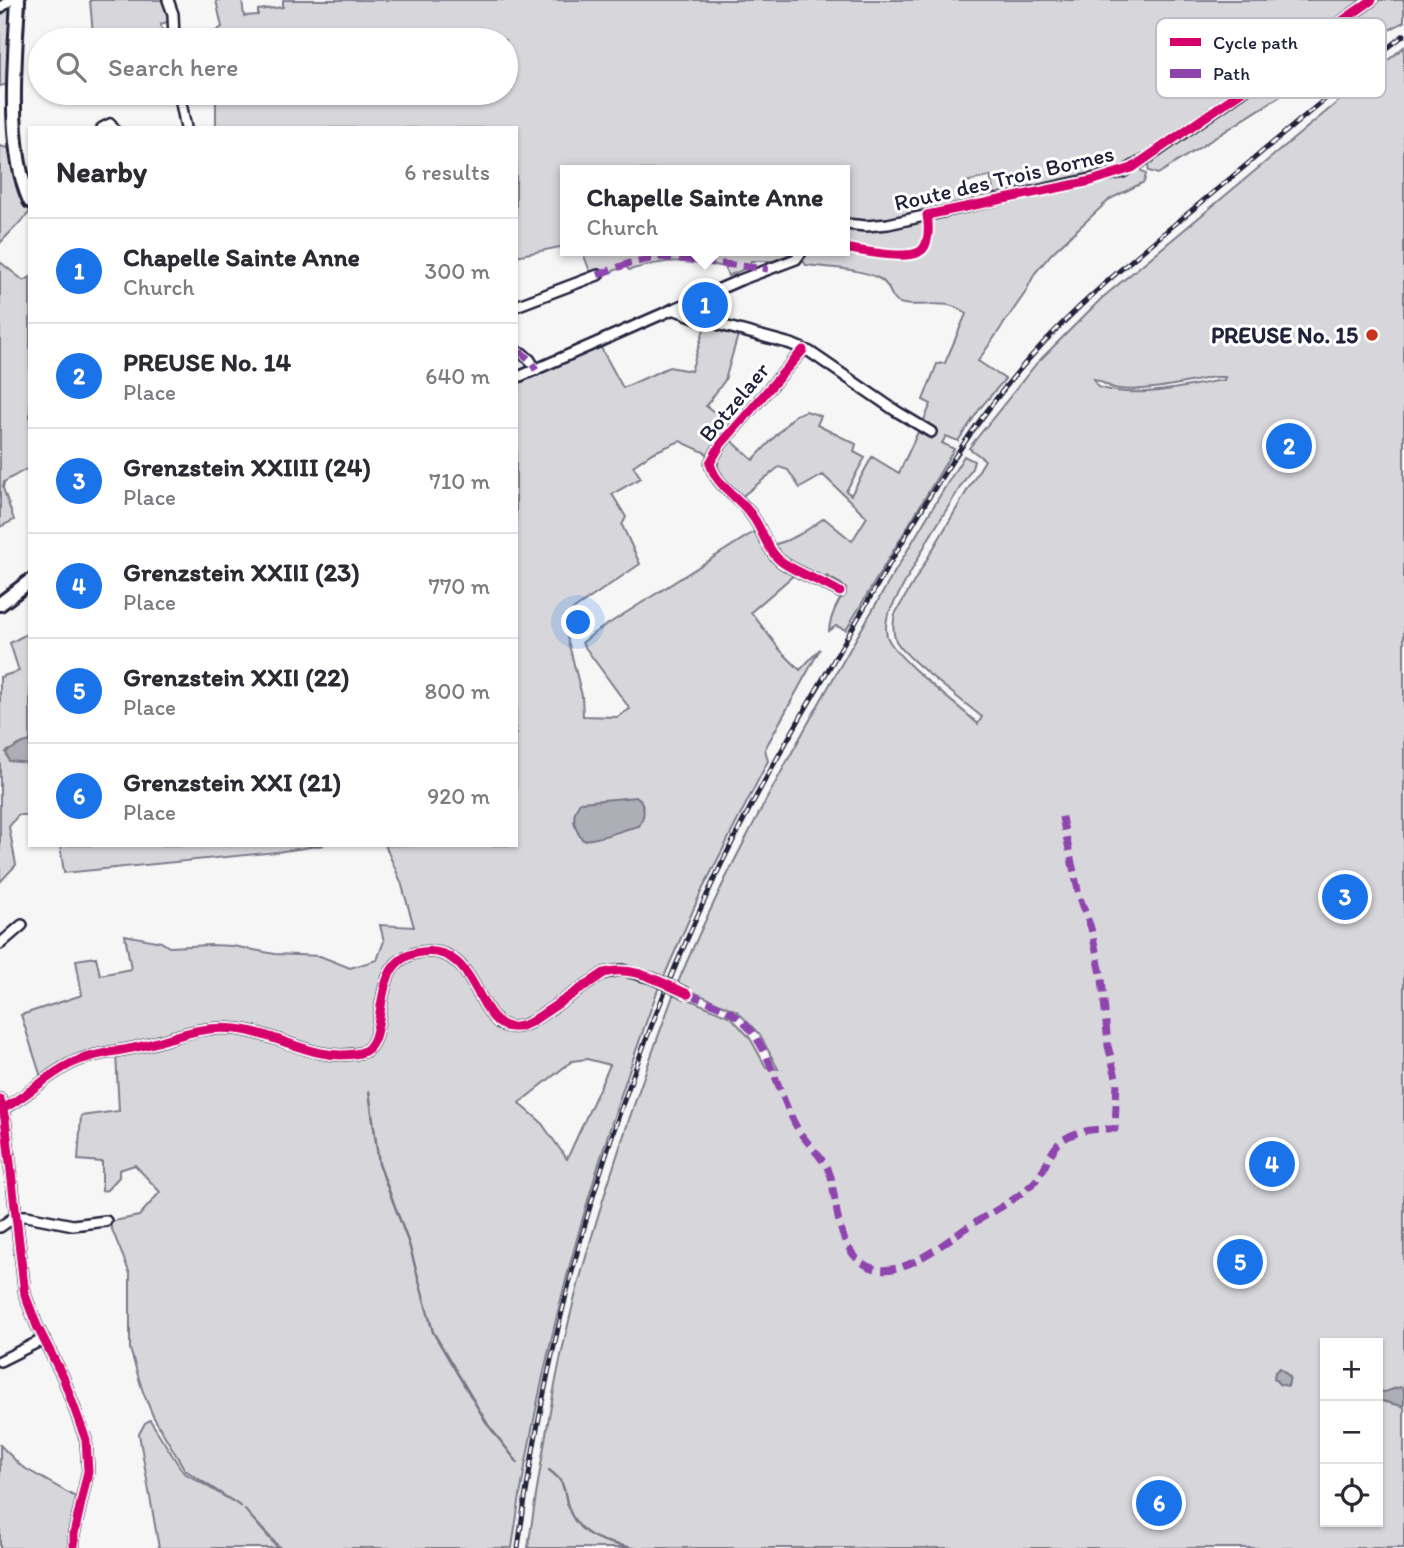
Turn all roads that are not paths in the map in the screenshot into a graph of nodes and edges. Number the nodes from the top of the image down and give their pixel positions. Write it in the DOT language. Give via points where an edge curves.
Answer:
graph roads {
  1 [pos="10,0"];
  2 [pos="18,0"];
  3 [pos="168,0"];
  4 [pos="1371,0"];
  5 [pos="0,8"];
  6 [pos="1345,18"];
  7 [pos="174,28"];
  8 [pos="1232,98"];
  9 [pos="181,105"];
  10 [pos="186,126"];
  11 [pos="28,195"];
  12 [pos="850,224"];
  13 [pos="798,256"];
  14 [pos="598,275"];
  15 [pos="518,305"];
  16 [pos="673,309"];
  17 [pos="803,350"];
  18 [pos="518,353"];
  19 [pos="536,370"];
  20 [pos="518,378"];
  21 [pos="931,432"];
  22 [pos="28,583"];
  23 [pos="840,592"];
  24 [pos="0,604"];
  25 [pos="22,925"];
  26 [pos="0,944"];
  27 [pos="688,994"];
  28 [pos="2,1104"];
  29 [pos="16,1216"];
  30 [pos="106,1221"];
  31 [pos="0,1227"];
  32 [pos="44,1339"];
  33 [pos="0,1361"];
  34 [pos="74,1548"];
  1 -- 5 [label="street"];
  2 -- 11 [label="main road" via="15,124"];
  3 -- 7 [label="street"];
  4 -- 6 [label="street, Route des Trois Bornes"];
  8 -- 12 [label="street, Route des Trois Bornes" via="1132,168 1091,181 901,221"];
  9 -- 10 [label="street"];
  13 -- 16 [label="street"];
  14 -- 15 [label="street"];
  16 -- 17 [label="street, Botzelaer"];
  16 -- 19 [label="street"];
  17 -- 21 [label="street, Botzelaer"];
  17 -- 23 [label="street, Botzelaer" via="721,444 710,463 721,485 747,508 782,562"];
  18 -- 19 [label="street"];
  19 -- 20 [label="street"];
  22 -- 24 [label="main road"];
  25 -- 26 [label="street"];
  27 -- 28 [label="street, bridge" via="622,970 604,974 521,1028 506,1028 495,1020 453,958 443,952 413,954 401,960 387,978 378,1027 366,1051 303,1050 236,1029 187,1032 73,1062"];
  28 -- 29 [label="street"];
  29 -- 30 [label="street" via="73,1224"];
  29 -- 31 [label="street"];
  29 -- 32 [label="street" via="25,1295"];
  32 -- 33 [label="street"];
  32 -- 34 [label="street" via="77,1413 88,1453"];
}
